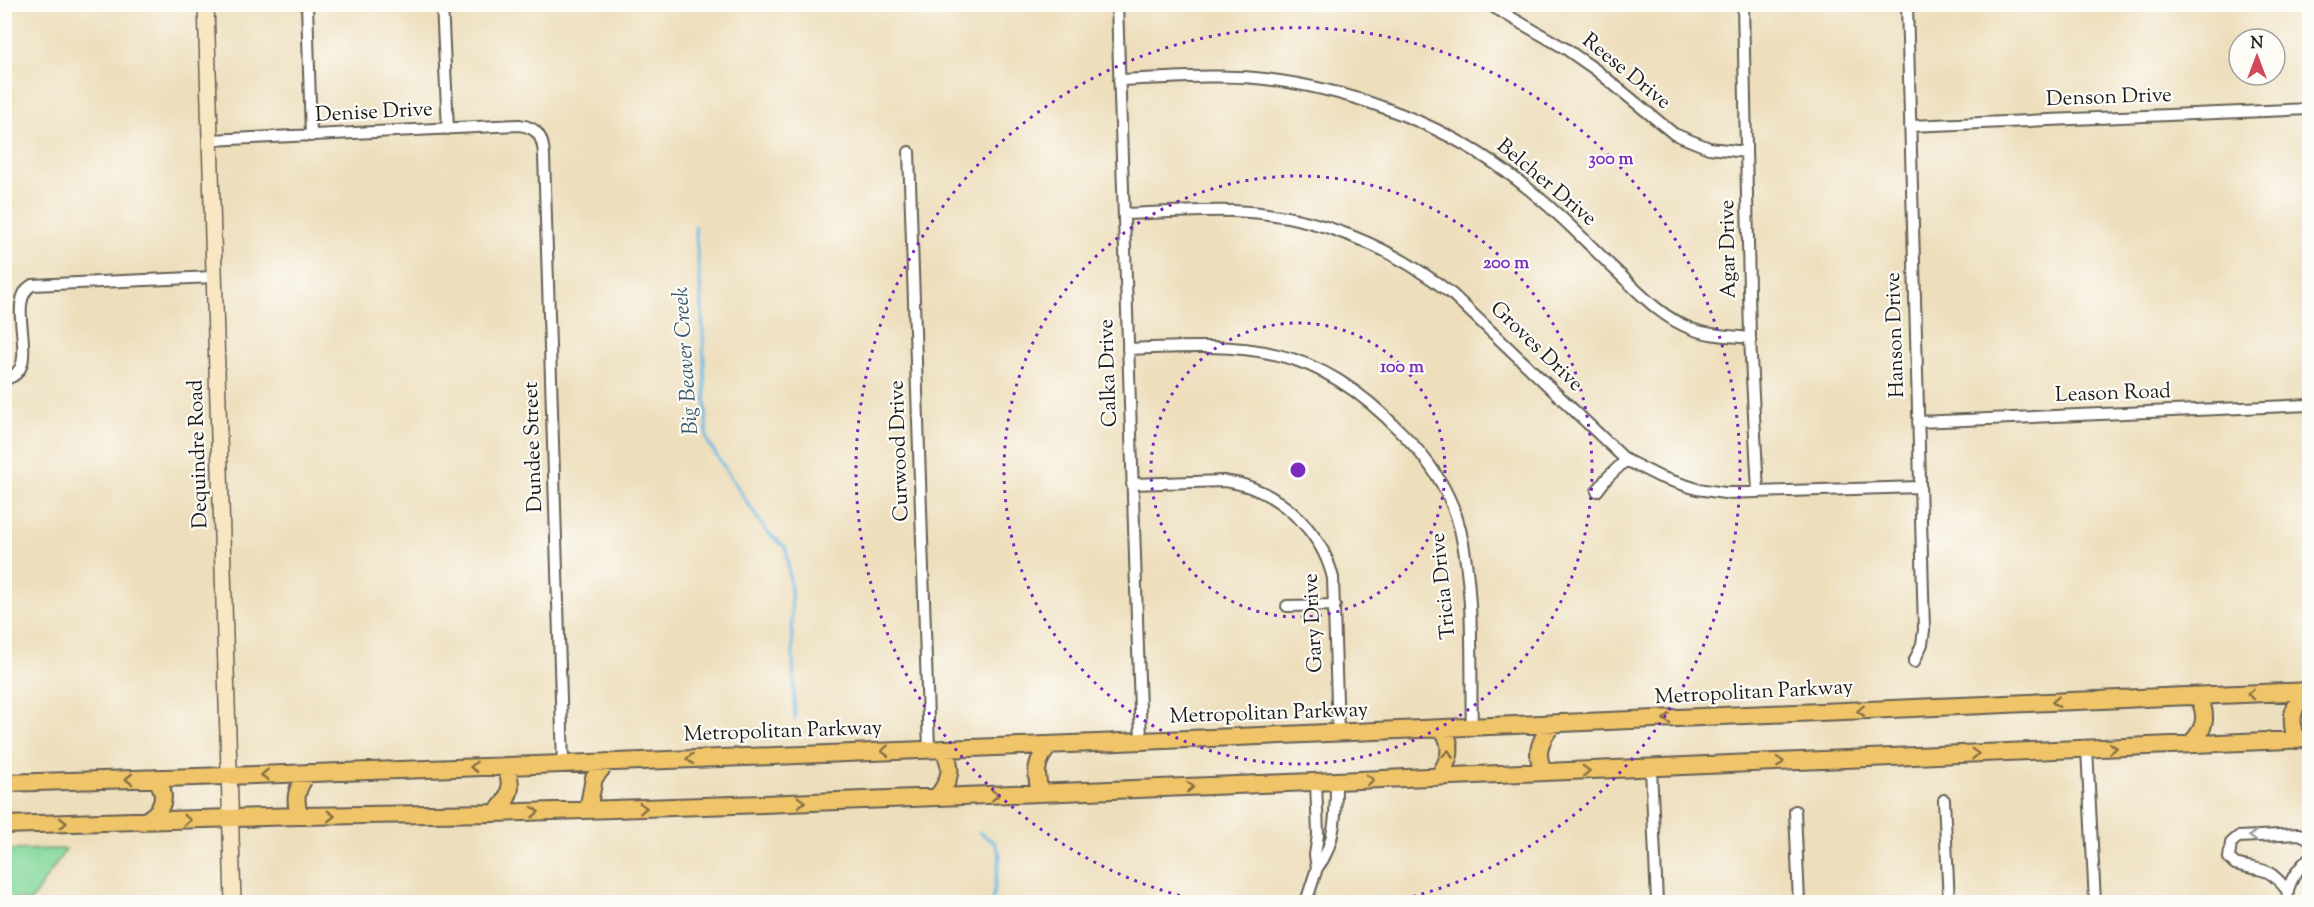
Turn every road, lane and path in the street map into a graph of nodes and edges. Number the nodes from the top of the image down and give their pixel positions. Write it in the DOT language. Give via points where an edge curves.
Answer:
graph roads {
  1 [pos="206,4"];
  2 [pos="307,4"];
  3 [pos="442,4"];
  4 [pos="1117,4"];
  5 [pos="1743,4"];
  6 [pos="1907,4"];
  7 [pos="1495,6"];
  8 [pos="1119,80"];
  9 [pos="2310,109"];
  10 [pos="1910,126"];
  11 [pos="448,129"];
  12 [pos="537,131"];
  13 [pos="311,136"];
  14 [pos="210,140"];
  15 [pos="909,152"];
  16 [pos="1746,152"];
  17 [pos="1124,214"];
  18 [pos="214,277"];
  19 [pos="1750,338"];
  20 [pos="1128,349"];
  21 [pos="4,379"];
  22 [pos="2310,405"];
  23 [pos="1918,422"];
  24 [pos="1626,460"];
  25 [pos="1132,484"];
  26 [pos="1920,486"];
  27 [pos="1597,491"];
  28 [pos="1758,492"];
  29 [pos="1335,605"];
  30 [pos="1287,606"];
  31 [pos="1914,662"];
  32 [pos="2308,691"];
  33 [pos="2199,696"];
  34 [pos="1553,724"];
  35 [pos="1472,728"];
  36 [pos="1443,729"];
  37 [pos="1338,733"];
  38 [pos="2303,739"];
  39 [pos="1141,741"];
  40 [pos="2190,744"];
  41 [pos="1050,745"];
  42 [pos="936,749"];
  43 [pos="2087,749"];
  44 [pos="607,762"];
  45 [pos="563,764"];
  46 [pos="505,766"];
  47 [pos="1651,768"];
  48 [pos="1544,772"];
  49 [pos="308,773"];
  50 [pos="229,776"];
  51 [pos="1438,777"];
  52 [pos="156,778"];
  53 [pos="1316,782"];
  54 [pos="1336,782"];
  55 [pos="4,783"];
  56 [pos="1041,793"];
  57 [pos="937,797"];
  58 [pos="1944,800"];
  59 [pos="588,810"];
  60 [pos="1795,811"];
  61 [pos="495,813"];
  62 [pos="300,816"];
  63 [pos="231,819"];
  64 [pos="143,822"];
  65 [pos="4,825"];
  66 [pos="1318,835"];
  67 [pos="1331,837"];
  68 [pos="2310,839"];
  69 [pos="2310,857"];
  70 [pos="1317,868"];
  71 [pos="2287,890"];
  72 [pos="233,903"];
  73 [pos="1306,903"];
  74 [pos="1657,903"];
  75 [pos="1799,903"];
  76 [pos="1949,903"];
  77 [pos="2095,903"];
  78 [pos="2288,903"];
  1 -- 14 [label="main road, Dequindre Road"];
  2 -- 13 [label="street"];
  3 -- 11 [label="street"];
  4 -- 8 [label="street, Calka Drive"];
  5 -- 16 [label="street, Agar Drive"];
  6 -- 10 [label="street, Hanson Drive"];
  7 -- 16 [label="street, Reese Drive" via="1596,70 1674,134 1708,148"];
  8 -- 17 [label="street, Calka Drive"];
  8 -- 19 [label="street, Belcher Drive" via="1257,78 1324,91 1403,116 1476,151 1506,171 1575,230 1647,300 1677,322 1707,334"];
  9 -- 10 [label="street, Denson Drive"];
  10 -- 23 [label="street, Hanson Drive"];
  11 -- 12 [label="street, Denise Drive" via="519,125"];
  11 -- 13 [label="street, Denise Drive"];
  12 -- 45 [label="street, Dundee Street" via="544,155"];
  13 -- 14 [label="street, Denise Drive"];
  14 -- 18 [label="main road, Dequindre Road"];
  15 -- 42 [label="street, Curwood Drive"];
  16 -- 19 [label="street, Agar Drive"];
  17 -- 20 [label="street, Calka Drive"];
  17 -- 24 [label="street, Groves Drive" via="1259,213 1313,223 1375,245 1423,272 1460,301"];
  18 -- 21 [label="street" via="32,285 21,302 22,366 16,375"];
  18 -- 50 [label="main road, Dequindre Road"];
  19 -- 28 [label="street, Agar Drive"];
  20 -- 25 [label="street, Calka Drive"];
  20 -- 35 [label="street, Tricia Drive" via="1232,347 1296,359 1365,397 1408,439 1426,459 1459,527 1468,587"];
  22 -- 23 [label="street, Leason Road"];
  23 -- 26 [label="street, Hanson Drive"];
  24 -- 27 [label="street"];
  24 -- 28 [label="street, Groves Drive" via="1697,489"];
  25 -- 29 [label="street, Gary Drive" via="1224,481 1264,492 1318,541 1329,561"];
  25 -- 39 [label="street, Calka Drive"];
  26 -- 28 [label="street, Groves Drive"];
  26 -- 31 [label="street, Hanson Drive" via="1924,630"];
  29 -- 30 [label="street"];
  29 -- 37 [label="street, Gary Drive"];
  32 -- 33 [label="main road, Metropolitan Parkway, one-way"];
  32 -- 38 [label="main road" via="2292,714 2293,730"];
  33 -- 34 [label="main road, Metropolitan Parkway, one-way"];
  33 -- 40 [label="main road" via="2205,719"];
  34 -- 35 [label="main road, Metropolitan Parkway"];
  34 -- 48 [label="main road" via="1538,750"];
  35 -- 36 [label="main road, Metropolitan Parkway"];
  36 -- 37 [label="main road, Metropolitan Parkway"];
  51 -- 36 [label="main road, one-way" via="1451,752"];
  37 -- 39 [label="main road, Metropolitan Parkway"];
  38 -- 40 [label="main road"];
  39 -- 41 [label="main road, Metropolitan Parkway"];
  43 -- 40 [label="main road, one-way"];
  41 -- 42 [label="main road, Metropolitan Parkway"];
  41 -- 56 [label="main road" via="1036,767"];
  42 -- 44 [label="main road, Metropolitan Parkway, one-way"];
  42 -- 57 [label="main road" via="948,757 950,773"];
  47 -- 43 [label="main road, one-way"];
  43 -- 77 [label="street"];
  44 -- 45 [label="main road, Metropolitan Parkway"];
  44 -- 59 [label="main road" via="594,778"];
  45 -- 46 [label="main road, Metropolitan Parkway"];
  46 -- 49 [label="main road, Metropolitan Parkway, one-way"];
  46 -- 61 [label="main road" via="511,791"];
  48 -- 47 [label="main road, one-way"];
  47 -- 74 [label="street"];
  48 -- 51 [label="main road"];
  49 -- 50 [label="main road, Metropolitan Parkway, one-way"];
  49 -- 62 [label="main road" via="296,795"];
  50 -- 52 [label="main road, Metropolitan Parkway"];
  50 -- 63 [label="main road, Dequindre Road"];
  54 -- 51 [label="main road, one-way"];
  52 -- 55 [label="main road, Metropolitan Parkway, one-way"];
  52 -- 64 [label="main road" via="163,791 161,806"];
  53 -- 54 [label="main road"];
  56 -- 53 [label="main road, one-way"];
  53 -- 66 [label="street"];
  54 -- 67 [label="street"];
  57 -- 56 [label="main road, one-way"];
  59 -- 57 [label="main road, one-way"];
  58 -- 76 [label="street"];
  61 -- 59 [label="main road, one-way"];
  60 -- 75 [label="street"];
  62 -- 61 [label="main road, one-way"];
  62 -- 63 [label="main road"];
  64 -- 63 [label="main road, one-way"];
  63 -- 72 [label="main road, Dequindre Road"];
  65 -- 64 [label="main road, one-way"];
  66 -- 67 [label="street"];
  66 -- 70 [label="street"];
  67 -- 70 [label="street"];
  68 -- 71 [label="street, one-way" via="2300,834 2238,837 2230,843 2229,858 2235,864 2259,867"];
  69 -- 71 [label="street" via="2295,873"];
  70 -- 73 [label="street"];
  71 -- 78 [label="street"];
}
